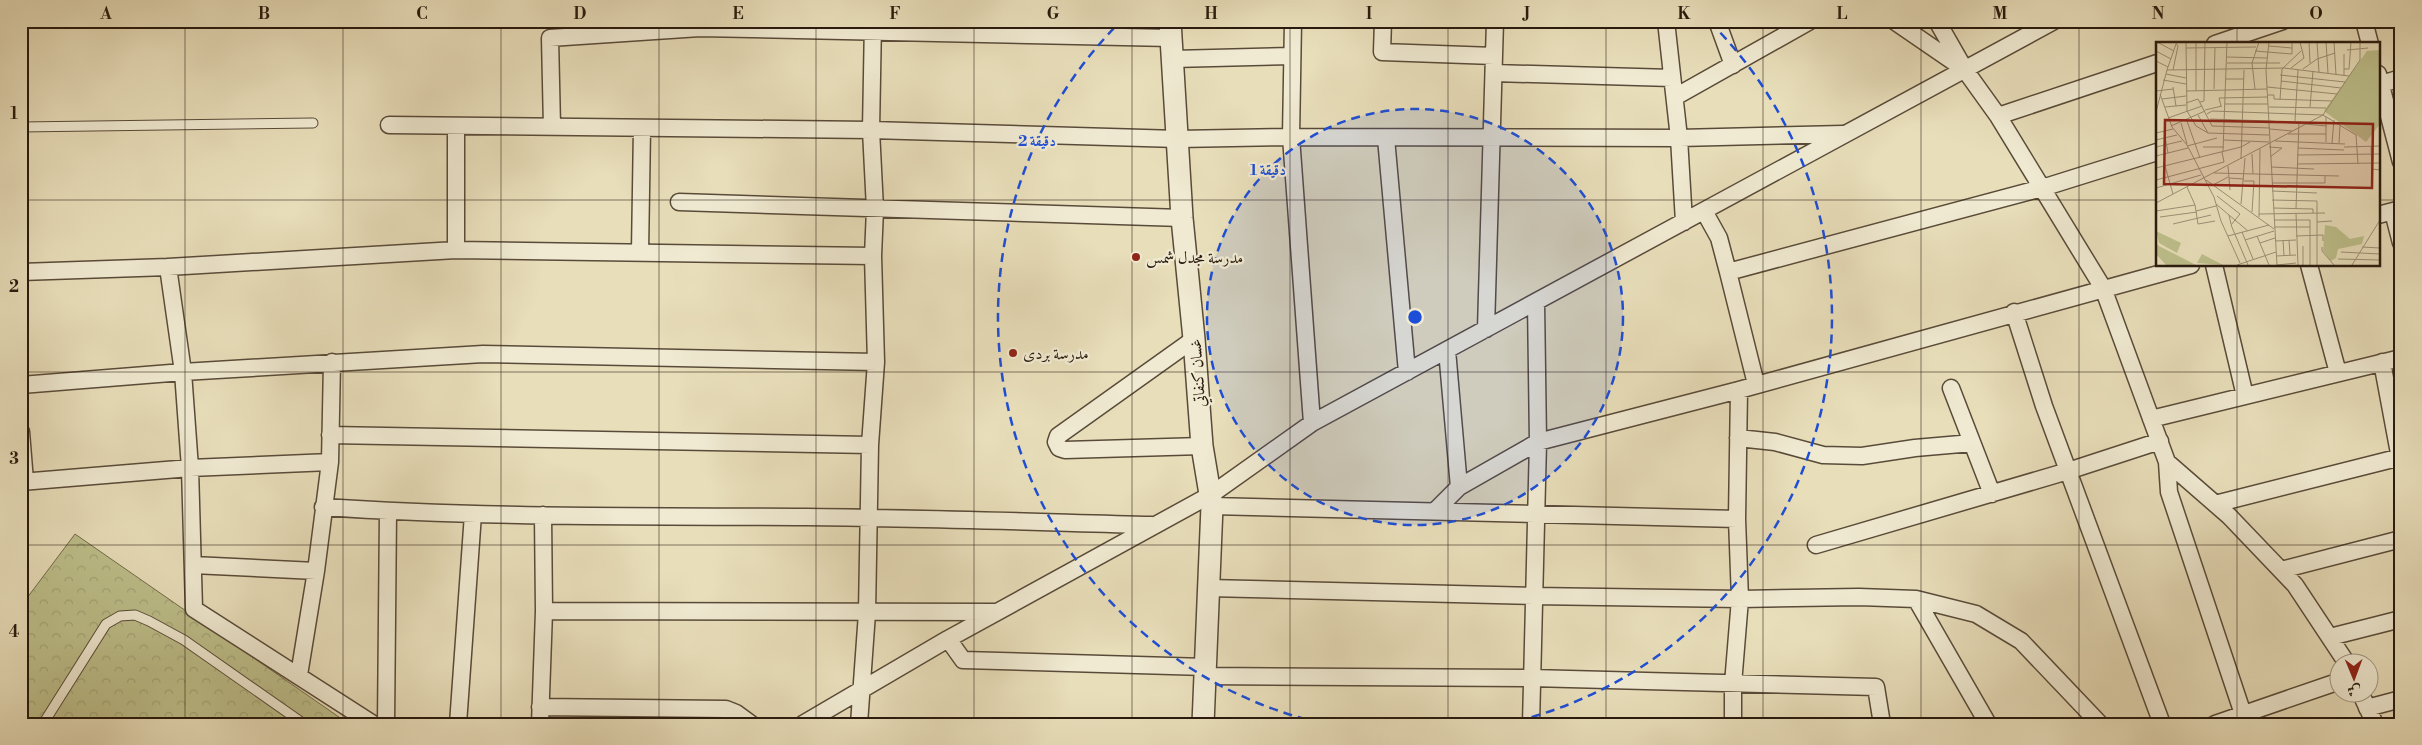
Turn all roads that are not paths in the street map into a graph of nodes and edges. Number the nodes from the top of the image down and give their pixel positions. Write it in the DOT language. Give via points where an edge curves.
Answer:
graph roads {
  1 [pos="1293,21"];
  2 [pos="1383,21"];
  3 [pos="1495,21"];
  4 [pos="1666,21"];
  5 [pos="1717,21"];
  6 [pos="1810,21"];
  7 [pos="1894,21"];
  8 [pos="1937,21"];
  9 [pos="2054,21"];
  10 [pos="2283,21"];
  11 [pos="2364,21"];
  12 [pos="873,27"];
  13 [pos="1171,30"];
  14 [pos="2221,42"];
  15 [pos="2369,42"];
  16 [pos="1292,56"];
  17 [pos="1494,56"];
  18 [pos="1173,59"];
  19 [pos="2156,63"];
  20 [pos="1733,65"];
  21 [pos="1965,70"];
  22 [pos="1494,73"];
  23 [pos="1672,78"];
  24 [pos="2401,78"];
  25 [pos="2380,81"];
  26 [pos="2380,85"];
  27 [pos="1674,98"];
  28 [pos="1998,116"];
  29 [pos="314,123"];
  30 [pos="389,125"];
  31 [pos="456,126"];
  32 [pos="21,127"];
  33 [pos="552,127"];
  34 [pos="642,128"];
  35 [pos="871,130"];
  36 [pos="1843,134"];
  37 [pos="1291,137"];
  38 [pos="1386,138"];
  39 [pos="1679,138"];
  40 [pos="1178,139"];
  41 [pos="1493,139"];
  42 [pos="2156,152"];
  43 [pos="2401,162"];
  44 [pos="2042,188"];
  45 [pos="680,202"];
  46 [pos="875,209"];
  47 [pos="1704,211"];
  48 [pos="2391,212"];
  49 [pos="1182,218"];
  50 [pos="1684,222"];
  51 [pos="2401,243"];
  52 [pos="456,250"];
  53 [pos="640,252"];
  54 [pos="873,256"];
  55 [pos="2187,266"];
  56 [pos="2214,266"];
  57 [pos="2309,266"];
  58 [pos="168,267"];
  59 [pos="21,272"];
  60 [pos="1728,272"];
  61 [pos="2103,288"];
  62 [pos="1536,302"];
  63 [pos="2014,312"];
  64 [pos="1486,329"];
  65 [pos="1194,339"];
  66 [pos="1447,350"];
  67 [pos="2401,358"];
  68 [pos="332,362"];
  69 [pos="876,362"];
  70 [pos="2382,362"];
  71 [pos="183,372"];
  72 [pos="1407,372"];
  73 [pos="2338,373"];
  74 [pos="1756,384"];
  75 [pos="21,385"];
  76 [pos="1951,388"];
  77 [pos="1739,390"];
  78 [pos="2245,396"];
  79 [pos="2151,419"];
  80 [pos="1312,423"];
  81 [pos="21,432"];
  82 [pos="330,435"];
  83 [pos="1738,438"];
  84 [pos="2160,441"];
  85 [pos="1538,442"];
  86 [pos="1972,443"];
  87 [pos="870,445"];
  88 [pos="1202,446"];
  89 [pos="2400,459"];
  90 [pos="330,462"];
  91 [pos="2167,462"];
  92 [pos="190,468"];
  93 [pos="2068,471"];
  94 [pos="23,482"];
  95 [pos="1459,487"];
  96 [pos="1992,494"];
  97 [pos="1212,500"];
  98 [pos="2215,504"];
  99 [pos="323,507"];
  100 [pos="1436,510"];
  101 [pos="388,512"];
  102 [pos="1536,513"];
  103 [pos="473,514"];
  104 [pos="543,516"];
  105 [pos="869,518"];
  106 [pos="1737,519"];
  107 [pos="1152,525"];
  108 [pos="2401,540"];
  109 [pos="1816,545"];
  110 [pos="192,565"];
  111 [pos="2281,570"];
  112 [pos="316,572"];
  113 [pos="1208,588"];
  114 [pos="1532,596"];
  115 [pos="1740,599"];
  116 [pos="1916,599"];
  117 [pos="544,611"];
  118 [pos="997,612"];
  119 [pos="867,613"];
  120 [pos="2401,619"];
  121 [pos="2330,637"];
  122 [pos="948,639"];
  123 [pos="2340,652"];
  124 [pos="1206,672"];
  125 [pos="299,675"];
  126 [pos="1531,678"];
  127 [pos="1733,684"];
  128 [pos="2330,684"];
  129 [pos="860,692"];
  130 [pos="2401,699"];
  131 [pos="2364,702"];
  132 [pos="540,707"];
  133 [pos="2367,708"];
  134 [pos="2243,714"];
  135 [pos="43,724"];
  136 [pos="304,724"];
  137 [pos="373,724"];
  138 [pos="386,724"];
  139 [pos="458,724"];
  140 [pos="540,724"];
  141 [pos="751,724"];
  142 [pos="803,724"];
  143 [pos="860,724"];
  144 [pos="1203,724"];
  145 [pos="1530,724"];
  146 [pos="1733,724"];
  147 [pos="1882,724"];
  148 [pos="1988,724"];
  149 [pos="2100,724"];
  150 [pos="2162,724"];
  151 [pos="2215,724"];
  152 [pos="2375,724"];
  1 -- 16 [label="street"];
  2 -- 17 [label="street" via="1382,52"];
  3 -- 17 [label="street"];
  4 -- 23 [label="street"];
  5 -- 20 [label="street"];
  6 -- 20 [label="street"];
  7 -- 21 [label="street"];
  8 -- 21 [label="street"];
  9 -- 21 [label="street"];
  10 -- 14 [label="street"];
  11 -- 15 [label="street"];
  12 -- 13 [label="street"];
  12 -- 33 [label="street" via="700,28 550,38"];
  12 -- 35 [label="street"];
  13 -- 18 [label="street, غسان كنفاتي"];
  16 -- 18 [label="street"];
  16 -- 37 [label="street"];
  17 -- 22 [label="street"];
  18 -- 40 [label="street, غسان كنفاتي"];
  19 -- 28 [label="street"];
  20 -- 27 [label="street"];
  21 -- 28 [label="street"];
  21 -- 36 [label="street"];
  22 -- 23 [label="street"];
  22 -- 41 [label="street"];
  23 -- 27 [label="street"];
  24 -- 25 [label="street"];
  26 -- 43 [label="street"];
  27 -- 39 [label="street"];
  28 -- 44 [label="street"];
  29 -- 32 [label="lane"];
  30 -- 31 [label="street"];
  31 -- 33 [label="street"];
  31 -- 52 [label="street"];
  33 -- 34 [label="street"];
  34 -- 35 [label="street"];
  34 -- 53 [label="street"];
  35 -- 40 [label="street"];
  35 -- 46 [label="street"];
  36 -- 39 [label="street"];
  36 -- 47 [label="street"];
  37 -- 38 [label="street"];
  37 -- 40 [label="street"];
  37 -- 80 [label="street"];
  38 -- 41 [label="street"];
  38 -- 72 [label="street"];
  39 -- 41 [label="street"];
  39 -- 50 [label="street"];
  40 -- 49 [label="street, غسان كنفاتي"];
  41 -- 64 [label="street"];
  42 -- 44 [label="street"];
  44 -- 60 [label="street"];
  44 -- 61 [label="street"];
  45 -- 46 [label="street"];
  46 -- 49 [label="street"];
  46 -- 54 [label="street"];
  47 -- 50 [label="street"];
  47 -- 60 [label="street" via="1719,238"];
  48 -- 51 [label="street"];
  49 -- 65 [label="street, غسان كنفاتي"];
  50 -- 62 [label="street"];
  52 -- 53 [label="street"];
  52 -- 58 [label="street"];
  53 -- 54 [label="street"];
  54 -- 69 [label="street"];
  55 -- 61 [label="street"];
  56 -- 78 [label="street"];
  57 -- 73 [label="street"];
  58 -- 59 [label="street"];
  58 -- 71 [label="street"];
  60 -- 74 [label="street"];
  61 -- 63 [label="street"];
  61 -- 79 [label="street"];
  62 -- 64 [label="street"];
  62 -- 85 [label="street"];
  63 -- 74 [label="street"];
  63 -- 93 [label="street"];
  64 -- 66 [label="street"];
  65 -- 88 [label="street, غسان كنفاتي"];
  65 -- 88 [label="street" via="1058,436 1056,442 1065,450"];
  66 -- 72 [label="street"];
  66 -- 95 [label="street"];
  67 -- 70 [label="street"];
  68 -- 69 [label="street" via="483,354"];
  68 -- 71 [label="street"];
  68 -- 82 [label="street"];
  69 -- 87 [label="street"];
  70 -- 73 [label="street"];
  70 -- 89 [label="street"];
  71 -- 75 [label="street"];
  71 -- 92 [label="street"];
  72 -- 80 [label="street"];
  73 -- 78 [label="street"];
  74 -- 77 [label="street"];
  76 -- 86 [label="street"];
  77 -- 83 [label="street"];
  77 -- 85 [label="street"];
  78 -- 79 [label="street"];
  79 -- 84 [label="street"];
  80 -- 97 [label="street"];
  81 -- 94 [label="street"];
  82 -- 87 [label="street"];
  82 -- 90 [label="street"];
  83 -- 86 [label="street" via="1775,442 1823,455 1862,456"];
  83 -- 106 [label="street"];
  84 -- 91 [label="street"];
  84 -- 93 [label="street"];
  85 -- 95 [label="street"];
  85 -- 102 [label="street"];
  86 -- 96 [label="street"];
  87 -- 105 [label="street"];
  88 -- 97 [label="street, غسان كنفاتي"];
  89 -- 98 [label="street"];
  90 -- 92 [label="street"];
  90 -- 99 [label="street"];
  91 -- 98 [label="street"];
  91 -- 134 [label="street" via="2169,492"];
  92 -- 94 [label="street"];
  92 -- 110 [label="street"];
  93 -- 96 [label="street"];
  93 -- 150 [label="street"];
  95 -- 100 [label="street"];
  96 -- 109 [label="street"];
  97 -- 100 [label="street"];
  97 -- 107 [label="street"];
  97 -- 113 [label="street, غسان كنفاتي"];
  98 -- 111 [label="street"];
  99 -- 101 [label="street"];
  99 -- 112 [label="street"];
  100 -- 102 [label="street"];
  101 -- 103 [label="street"];
  101 -- 138 [label="street"];
  102 -- 106 [label="street"];
  102 -- 114 [label="street"];
  103 -- 104 [label="street"];
  103 -- 139 [label="street"];
  104 -- 105 [label="street"];
  104 -- 117 [label="street"];
  105 -- 107 [label="street"];
  105 -- 119 [label="street"];
  106 -- 115 [label="street"];
  107 -- 118 [label="street"];
  108 -- 111 [label="street"];
  110 -- 112 [label="street"];
  110 -- 125 [label="street" via="194,609"];
  111 -- 121 [label="street"];
  112 -- 125 [label="street"];
  113 -- 114 [label="street"];
  113 -- 124 [label="street, غسان كنفاتي"];
  114 -- 115 [label="street"];
  114 -- 126 [label="street"];
  115 -- 116 [label="street"];
  115 -- 127 [label="street"];
  116 -- 148 [label="street"];
  116 -- 149 [label="street" via="1976,614 2021,641"];
  117 -- 119 [label="street"];
  117 -- 132 [label="street"];
  118 -- 119 [label="street"];
  118 -- 122 [label="street"];
  119 -- 129 [label="street"];
  120 -- 121 [label="street"];
  121 -- 123 [label="street"];
  122 -- 124 [label="street" via="963,660"];
  122 -- 129 [label="street"];
  124 -- 126 [label="street"];
  124 -- 144 [label="street, غسان كنفاتي"];
  125 -- 137 [label="street"];
  126 -- 127 [label="street"];
  126 -- 145 [label="street"];
  127 -- 146 [label="street"];
  127 -- 147 [label="street" via="1876,687"];
  128 -- 134 [label="street"];
  129 -- 142 [label="street"];
  129 -- 143 [label="street"];
  130 -- 133 [label="street"];
  131 -- 133 [label="street"];
  132 -- 140 [label="street"];
  132 -- 141 [label="street" via="726,709 736,712"];
  133 -- 152 [label="street"];
  134 -- 151 [label="street"];
  135 -- 136 [label="lane" via="106,624 120,616 135,616 184,640"];
}
